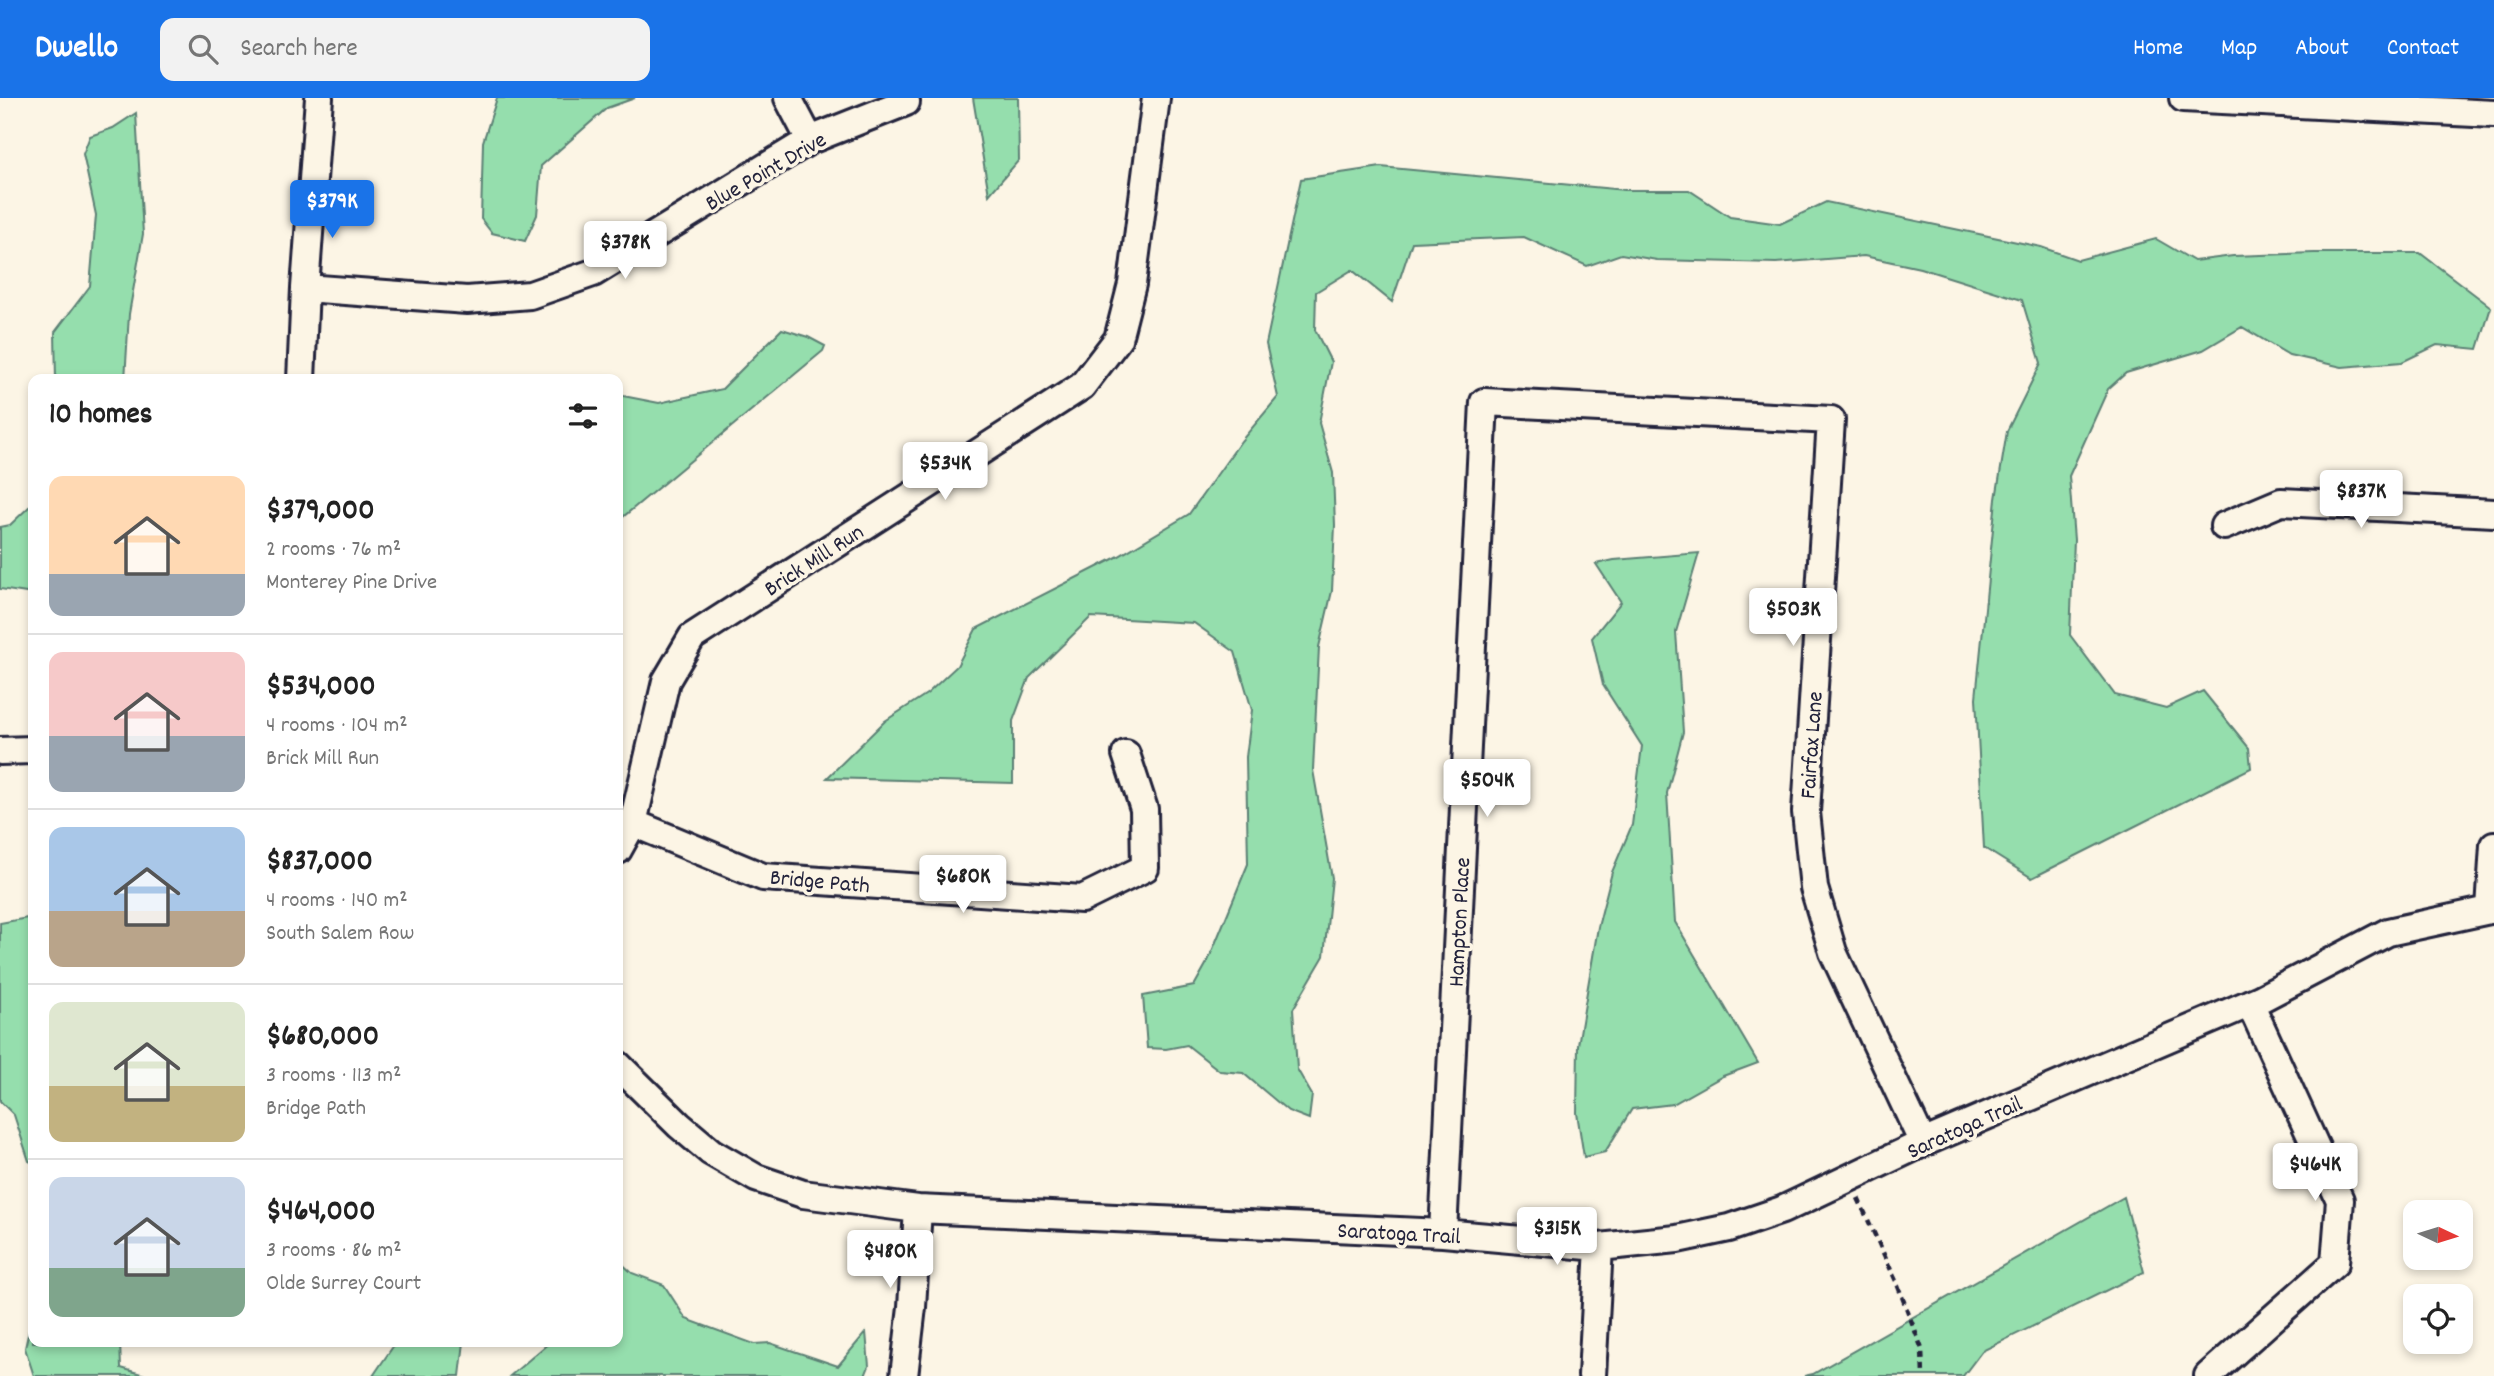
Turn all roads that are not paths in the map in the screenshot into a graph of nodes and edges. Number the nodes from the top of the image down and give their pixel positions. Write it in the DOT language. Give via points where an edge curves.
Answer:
graph roads {
  1 [pos="318,98"];
  2 [pos="788,98"];
  3 [pos="1156,98"];
  4 [pos="2183,98"];
  5 [pos="906,102"];
  6 [pos="2494,114"];
  7 [pos="810,140"];
  8 [pos="305,288"];
  9 [pos="301,374"];
  10 [pos="1484,402"];
  11 [pos="2494,513"];
  12 [pos="2224,526"];
  13 [pos="28,750"];
  14 [pos="0,751"];
  15 [pos="1126,754"];
  16 [pos="633,823"];
  17 [pos="623,841"];
  18 [pos="2494,845"];
  19 [pos="2492,909"];
  20 [pos="2250,1003"];
  21 [pos="623,1070"];
  22 [pos="1923,1143"];
  23 [pos="918,1209"];
  24 [pos="1443,1233"];
  25 [pos="1599,1247"];
  26 [pos="904,1376"];
  27 [pos="1592,1376"];
  28 [pos="2208,1376"];
  1 -- 8 [label="street"];
  2 -- 7 [label="street"];
  3 -- 16 [label="street, Brick Mill Run" via="1132,284 1118,339 1082,386 692,637 666,681"];
  4 -- 6 [label="street"];
  5 -- 7 [label="street, Blue Point Drive"];
  7 -- 8 [label="street, Blue Point Drive" via="593,272 530,295 467,300"];
  8 -- 9 [label="street"];
  10 -- 22 [label="street, Fairfax Lane" via="1831,420 1806,812 1814,888 1833,952"];
  10 -- 24 [label="street, Hampton Place"];
  11 -- 12 [label="street" via="2281,502"];
  13 -- 14 [label="street"];
  15 -- 16 [label="street, Bridge Path" via="1144,809 1145,868 1082,899 763,877"];
  16 -- 17 [label="street, Brick Mill Run"];
  18 -- 19 [label="street"];
  19 -- 20 [label="street, Saratoga Trail" via="2388,932"];
  20 -- 22 [label="street, Saratoga Trail"];
  20 -- 28 [label="street" via="2340,1200 2335,1264"];
  21 -- 23 [label="street, Saratoga Trail" via="711,1152 756,1178 803,1194"];
  22 -- 25 [label="street, Saratoga Trail" via="1782,1210 1729,1228"];
  23 -- 24 [label="street, Saratoga Trail"];
  23 -- 26 [label="street"];
  24 -- 25 [label="street, Saratoga Trail"];
  25 -- 27 [label="street"];
}
